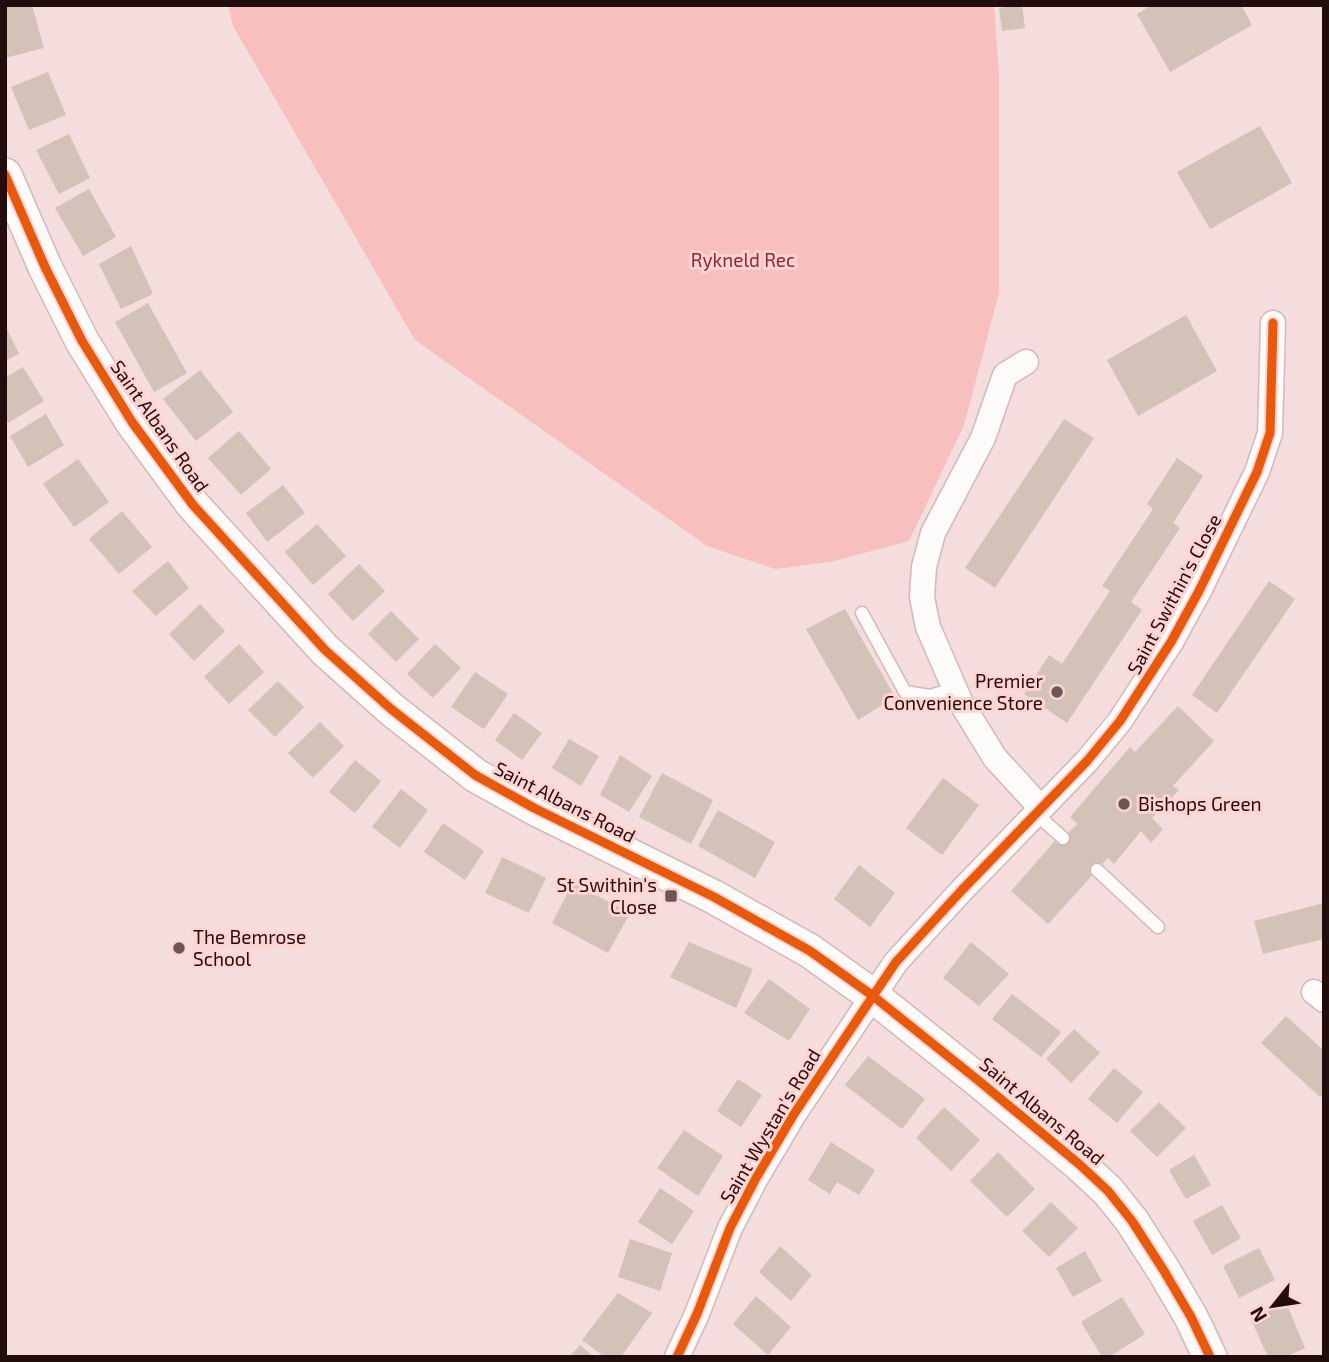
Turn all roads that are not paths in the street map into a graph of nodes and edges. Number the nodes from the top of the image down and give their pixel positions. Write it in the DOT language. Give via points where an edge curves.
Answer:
graph roads {
  1 [pos="5,175"];
  2 [pos="1273,323"];
  3 [pos="1026,362"];
  4 [pos="862,613"];
  5 [pos="953,689"];
  6 [pos="1038,810"];
  7 [pos="1063,838"];
  8 [pos="1097,870"];
  9 [pos="1158,927"];
  10 [pos="873,996"];
  11 [pos="677,1357"];
  12 [pos="1210,1357"];
  1 -- 10 [label="street, Saint Albans Road" via="82,341 132,422 193,505 326,650 475,775 714,897 810,951"];
  2 -- 6 [label="street, Saint Swithin's Close" via="1270,433 1223,542 1171,642 1120,721"];
  3 -- 5 [label="street" via="1005,375 983,438 933,533 924,567 922,597 928,627"];
  4 -- 5 [label="lane" via="905,692 930,696"];
  5 -- 6 [label="street" via="995,758"];
  6 -- 7 [label="lane"];
  6 -- 10 [label="street, Saint Swithin's Close" via="896,962"];
  8 -- 9 [label="lane"];
  10 -- 11 [label="street, Saint Wystan's Road" via="756,1178 730,1228"];
  10 -- 12 [label="street, Saint Albans Road" via="1108,1191 1164,1271"];
}
